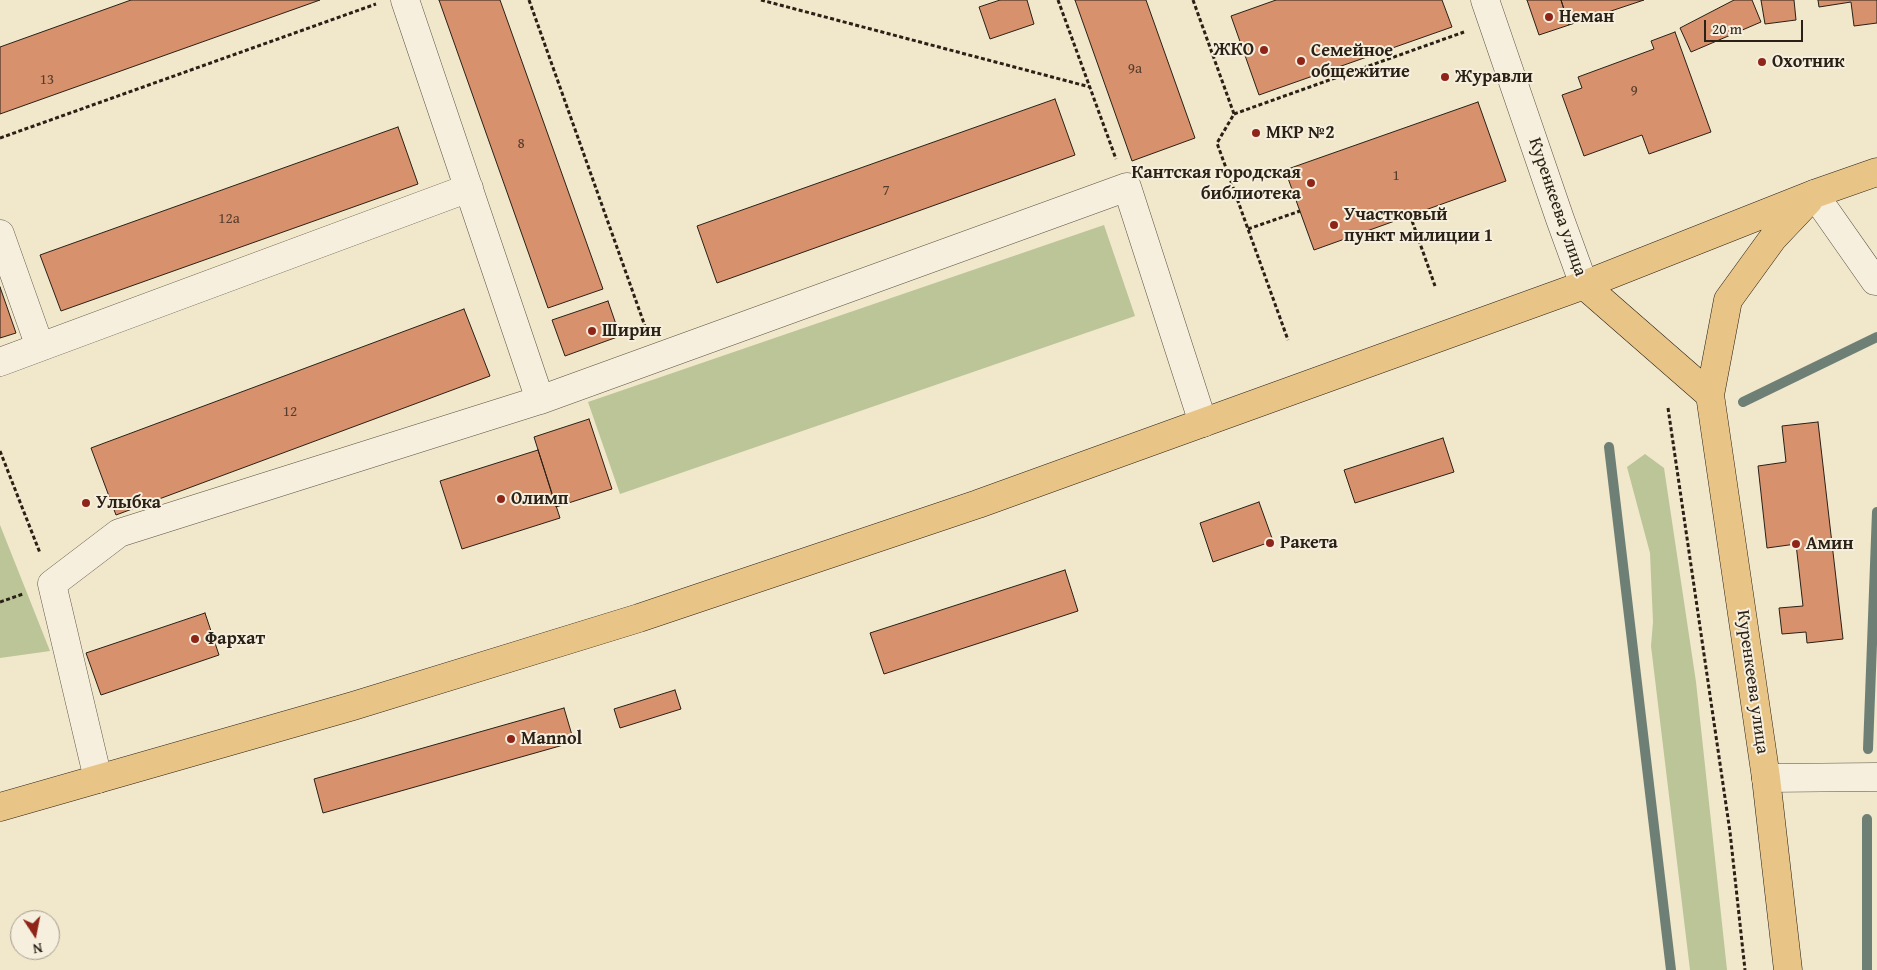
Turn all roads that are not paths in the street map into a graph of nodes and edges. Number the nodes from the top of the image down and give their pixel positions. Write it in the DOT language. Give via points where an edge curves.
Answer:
graph roads {
  1 [pos="405,0"];
  2 [pos="1485,0"];
  3 [pos="1877,172"];
  4 [pos="469,188"];
  5 [pos="1814,194"];
  6 [pos="0,234"];
  7 [pos="1877,280"];
  8 [pos="1584,285"];
  9 [pos="40,347"];
  10 [pos="0,362"];
  11 [pos="1710,395"];
  12 [pos="540,400"];
  13 [pos="1203,423"];
  14 [pos="1766,778"];
  15 [pos="1877,778"];
  16 [pos="98,779"];
  17 [pos="0,807"];
  18 [pos="1788,970"];
  1 -- 4 [label="street"];
  2 -- 8 [label="street, Куренкеева улица"];
  3 -- 5 [label="main road"];
  4 -- 9 [label="street"];
  4 -- 12 [label="street"];
  5 -- 7 [label="street"];
  5 -- 8 [label="main road"];
  5 -- 11 [label="main road, Куренкеева улица" via="1773,238 1728,300"];
  6 -- 9 [label="street"];
  8 -- 11 [label="main road, Куренкеева улица"];
  8 -- 13 [label="main road"];
  9 -- 10 [label="street"];
  11 -- 14 [label="main road, Куренкеева улица"];
  12 -- 13 [label="street" via="1127,187"];
  12 -- 16 [label="street" via="119,533 52,584"];
  13 -- 16 [label="main road" via="978,504 639,618 353,706"];
  14 -- 15 [label="street"];
  14 -- 18 [label="main road, Куренкеева улица"];
  16 -- 17 [label="main road"];
}
